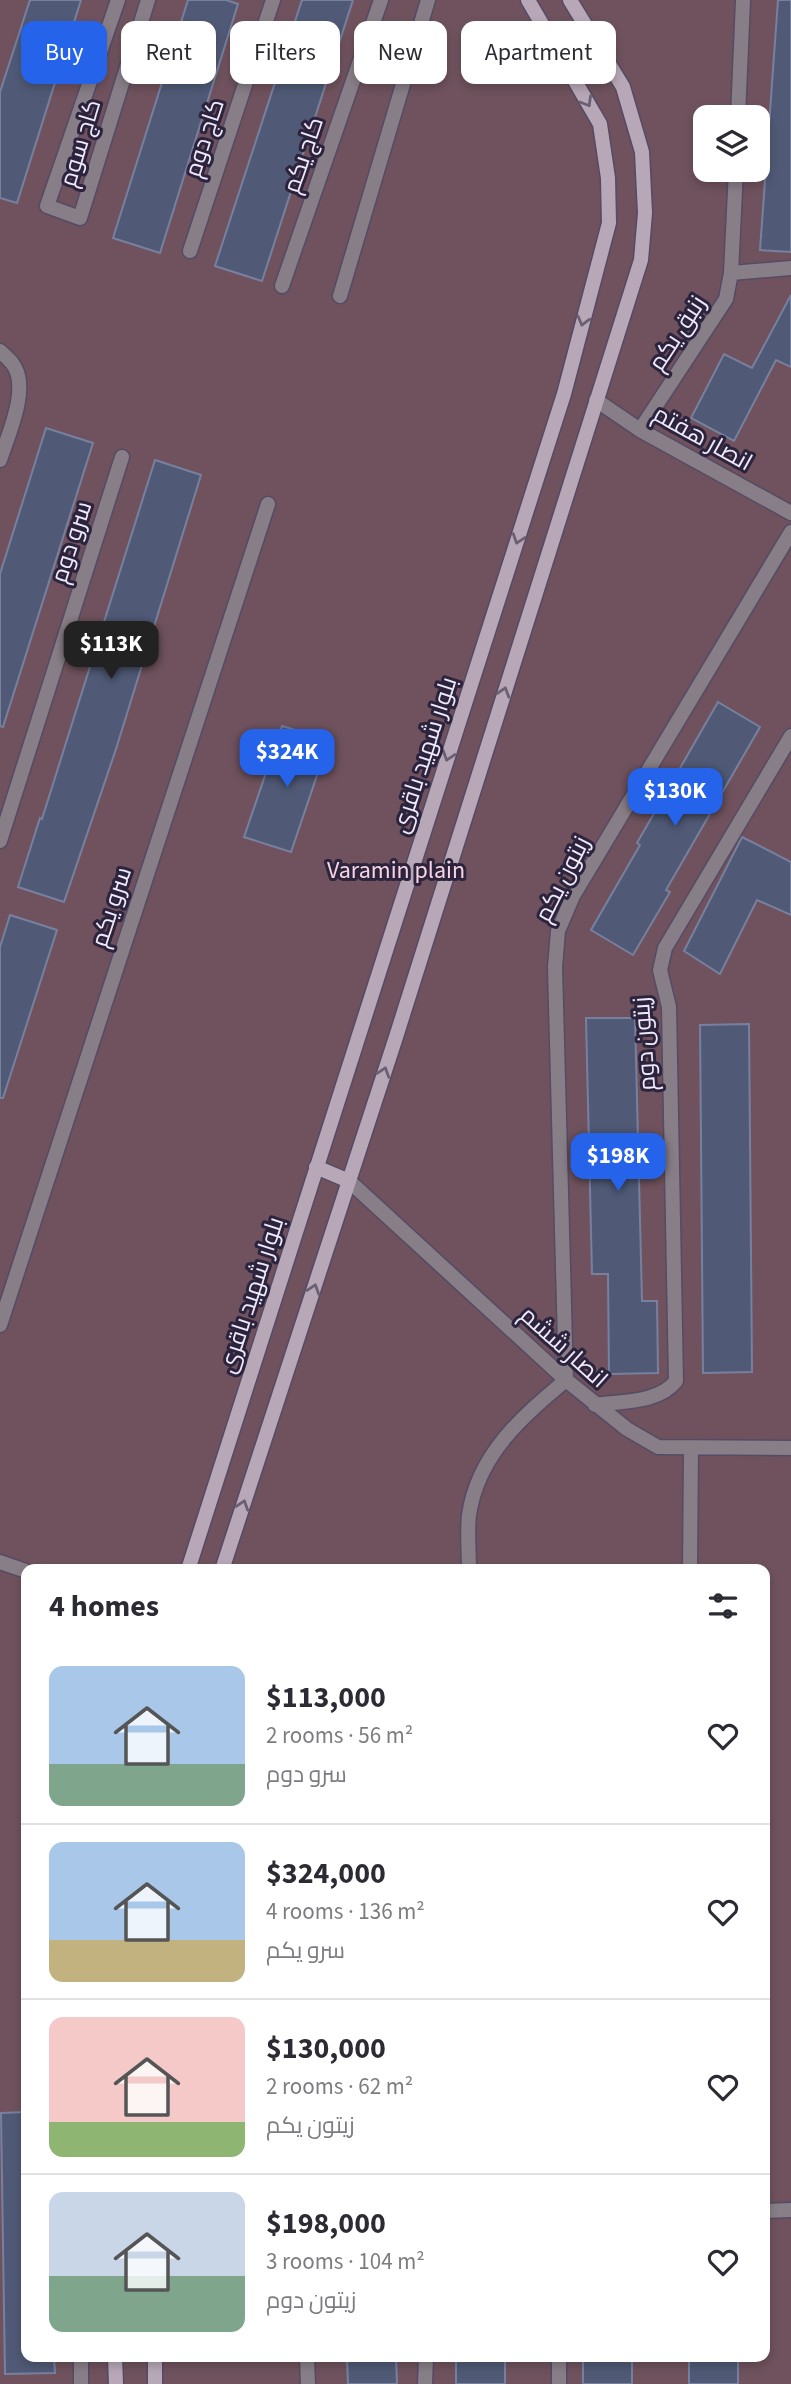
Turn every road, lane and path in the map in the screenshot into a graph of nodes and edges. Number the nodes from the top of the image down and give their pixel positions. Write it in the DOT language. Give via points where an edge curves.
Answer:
graph roads {
  1 [pos="118,0"];
  2 [pos="148,0"];
  3 [pos="273,0"];
  4 [pos="381,0"];
  5 [pos="428,0"];
  6 [pos="528,0"];
  7 [pos="570,0"];
  8 [pos="743,0"];
  9 [pos="739,105"];
  10 [pos="735,182"];
  11 [pos="190,251"];
  12 [pos="791,268"];
  13 [pos="731,274"];
  14 [pos="282,286"];
  15 [pos="340,296"];
  16 [pos="0,351"];
  17 [pos="596,400"];
  18 [pos="640,430"];
  19 [pos="122,457"];
  20 [pos="0,460"];
  21 [pos="268,504"];
  22 [pos="791,513"];
  23 [pos="791,532"];
  24 [pos="791,736"];
  25 [pos="0,841"];
  26 [pos="316,1167"];
  27 [pos="349,1181"];
  28 [pos="0,1325"];
  29 [pos="566,1380"];
  30 [pos="595,1405"];
  31 [pos="691,1448"];
  32 [pos="791,1448"];
  33 [pos="0,1562"];
  34 [pos="190,1564"];
  35 [pos="224,1564"];
  36 [pos="469,1564"];
  37 [pos="690,1564"];
  38 [pos="21,1568"];
  39 [pos="791,2210"];
  40 [pos="770,2211"];
  41 [pos="81,2362"];
  42 [pos="116,2362"];
  43 [pos="155,2362"];
  44 [pos="307,2362"];
  45 [pos="426,2362"];
  46 [pos="559,2362"];
  47 [pos="81,2384"];
  48 [pos="116,2384"];
  49 [pos="155,2384"];
  50 [pos="308,2384"];
  51 [pos="425,2384"];
  52 [pos="559,2384"];
  1 -- 2 [label="street, کاج سوم" via="47,206 80,218"];
  3 -- 11 [label="street, کاج دوم"];
  4 -- 14 [label="street, کاج یکم"];
  5 -- 15 [label="street"];
  6 -- 26 [label="street, بلوار شهید باقری, one-way" via="600,124 610,223 564,394"];
  7 -- 17 [label="street" via="622,87 642,152 645,213 641,260"];
  8 -- 9 [label="street"];
  10 -- 13 [label="street, زنبق یکم"];
  12 -- 13 [label="street"];
  13 -- 18 [label="street, زنبق یکم" via="726,299"];
  16 -- 20 [label="street" via="14,364 19,382 16,412"];
  17 -- 18 [label="street, انصار هفتم"];
  27 -- 17 [label="street, one-way"];
  18 -- 22 [label="street, انصار هفتم"];
  19 -- 25 [label="street, سرو دوم"];
  21 -- 28 [label="street, سرو یکم"];
  23 -- 29 [label="street, زیتون یکم" via="573,896 558,931 555,967"];
  24 -- 30 [label="street, زیتون دوم" via="665,948 660,971 669,1007 676,1381 659,1395"];
  26 -- 27 [label="street"];
  26 -- 34 [label="street, بلوار شهید باقری"];
  27 -- 29 [label="street, انصار ششم"];
  35 -- 27 [label="street, one-way"];
  29 -- 30 [label="street, انصار ششم"];
  29 -- 36 [label="street" via="521,1419 493,1452 475,1488 469,1516"];
  30 -- 31 [label="street, انصار ششم" via="657,1447"];
  31 -- 32 [label="street, انصار ششم"];
  31 -- 37 [label="street"];
  33 -- 38 [label="street"];
  39 -- 40 [label="street"];
  41 -- 47 [label="street"];
  42 -- 48 [label="street"];
  43 -- 49 [label="street"];
  44 -- 50 [label="street"];
  45 -- 51 [label="street"];
  46 -- 52 [label="street"];
}
